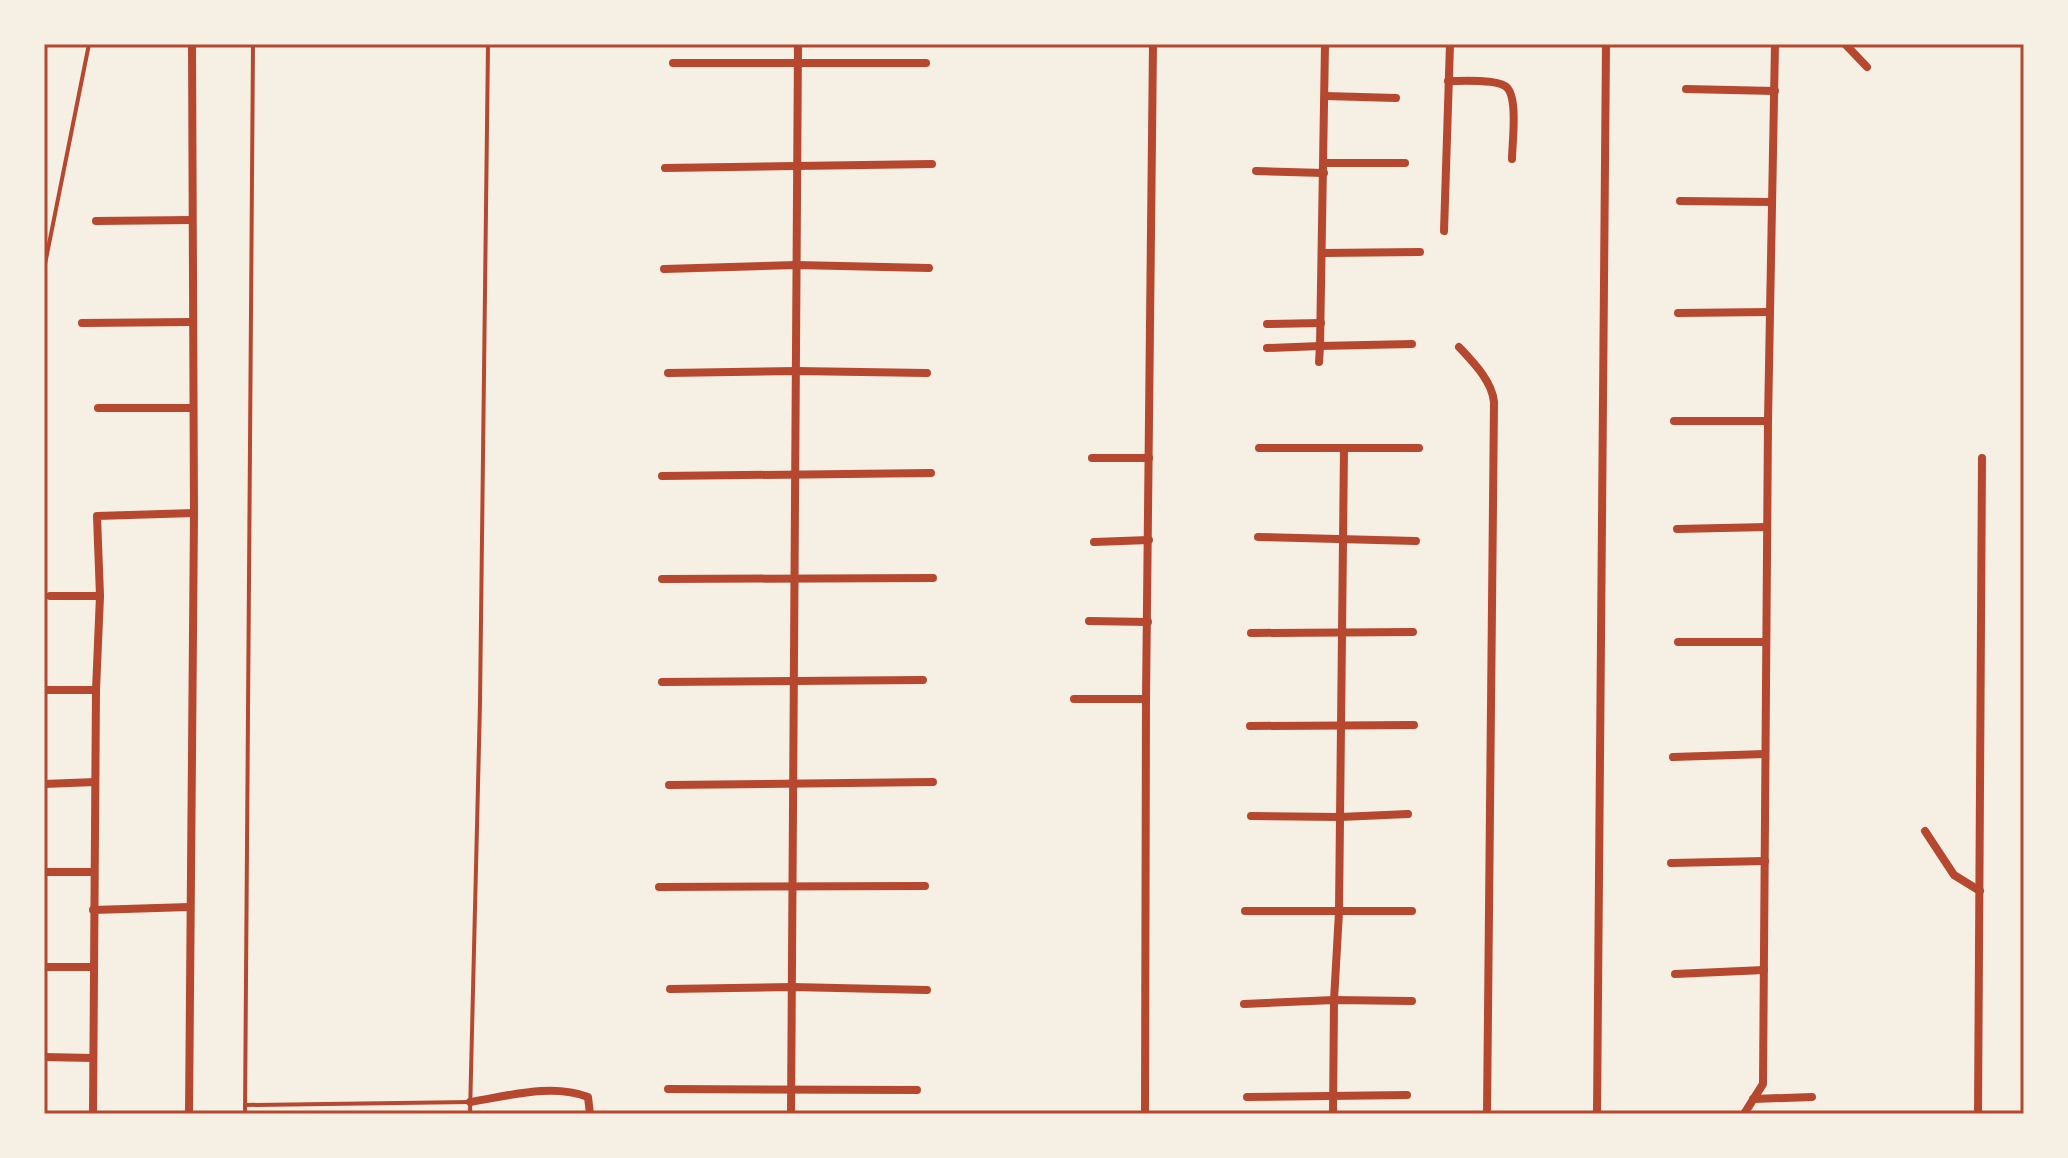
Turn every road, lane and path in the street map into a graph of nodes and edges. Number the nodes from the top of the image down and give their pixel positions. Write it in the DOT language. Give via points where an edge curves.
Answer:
graph roads {
  1 [pos="89,44"];
  2 [pos="192,44"];
  3 [pos="253,44"];
  4 [pos="488,44"];
  5 [pos="798,44"];
  6 [pos="1153,44"];
  7 [pos="1325,44"];
  8 [pos="1450,44"];
  9 [pos="1606,44"];
  10 [pos="1775,44"];
  11 [pos="1845,44"];
  12 [pos="673,63"];
  13 [pos="798,63"];
  14 [pos="926,63"];
  15 [pos="1867,67"];
  16 [pos="1448,81"];
  17 [pos="1686,89"];
  18 [pos="1775,91"];
  19 [pos="1325,96"];
  20 [pos="1396,98"];
  21 [pos="1512,159"];
  22 [pos="1405,163"];
  23 [pos="932,164"];
  24 [pos="797,165"];
  25 [pos="665,168"];
  26 [pos="1325,168"];
  27 [pos="1256,171"];
  28 [pos="1680,201"];
  29 [pos="1771,202"];
  30 [pos="192,220"];
  31 [pos="96,221"];
  32 [pos="1444,231"];
  33 [pos="1420,252"];
  34 [pos="1322,253"];
  35 [pos="796,265"];
  36 [pos="929,268"];
  37 [pos="44,269"];
  38 [pos="664,269"];
  39 [pos="1770,312"];
  40 [pos="1678,313"];
  41 [pos="192,322"];
  42 [pos="82,323"];
  43 [pos="1321,323"];
  44 [pos="1267,324"];
  45 [pos="1412,344"];
  46 [pos="1320,346"];
  47 [pos="1459,347"];
  48 [pos="1267,348"];
  49 [pos="1319,362"];
  50 [pos="796,371"];
  51 [pos="668,373"];
  52 [pos="927,373"];
  53 [pos="98,408"];
  54 [pos="192,408"];
  55 [pos="1674,421"];
  56 [pos="1768,421"];
  57 [pos="1259,448"];
  58 [pos="1344,448"];
  59 [pos="1419,448"];
  60 [pos="1092,458"];
  61 [pos="1149,458"];
  62 [pos="1982,458"];
  63 [pos="931,473"];
  64 [pos="795,474"];
  65 [pos="662,476"];
  66 [pos="194,513"];
  67 [pos="1767,527"];
  68 [pos="1677,529"];
  69 [pos="1258,537"];
  70 [pos="1149,540"];
  71 [pos="1343,540"];
  72 [pos="1416,541"];
  73 [pos="1094,542"];
  74 [pos="795,577"];
  75 [pos="933,578"];
  76 [pos="662,579"];
  77 [pos="50,596"];
  78 [pos="100,596"];
  79 [pos="1089,621"];
  80 [pos="1148,622"];
  81 [pos="1413,632"];
  82 [pos="1251,633"];
  83 [pos="1342,634"];
  84 [pos="1678,642"];
  85 [pos="1766,642"];
  86 [pos="923,680"];
  87 [pos="794,681"];
  88 [pos="662,682"];
  89 [pos="44,690"];
  90 [pos="96,690"];
  91 [pos="1074,699"];
  92 [pos="1146,699"];
  93 [pos="1341,725"];
  94 [pos="1414,725"];
  95 [pos="1250,726"];
  96 [pos="1765,754"];
  97 [pos="1673,757"];
  98 [pos="95,782"];
  99 [pos="933,782"];
  100 [pos="44,784"];
  101 [pos="793,784"];
  102 [pos="669,785"];
  103 [pos="1408,814"];
  104 [pos="1251,816"];
  105 [pos="1340,817"];
  106 [pos="1925,831"];
  107 [pos="1765,861"];
  108 [pos="1671,863"];
  109 [pos="44,872"];
  110 [pos="94,872"];
  111 [pos="792,885"];
  112 [pos="925,886"];
  113 [pos="659,887"];
  114 [pos="1980,891"];
  115 [pos="189,907"];
  116 [pos="93,910"];
  117 [pos="1245,911"];
  118 [pos="1412,911"];
  119 [pos="1339,912"];
  120 [pos="44,967"];
  121 [pos="94,967"];
  122 [pos="1764,970"];
  123 [pos="1675,974"];
  124 [pos="792,987"];
  125 [pos="670,989"];
  126 [pos="927,990"];
  127 [pos="1334,1000"];
  128 [pos="1412,1001"];
  129 [pos="1244,1004"];
  130 [pos="44,1057"];
  131 [pos="93,1058"];
  132 [pos="668,1089"];
  133 [pos="791,1089"];
  134 [pos="917,1090"];
  135 [pos="1333,1094"];
  136 [pos="1407,1095"];
  137 [pos="1247,1097"];
  138 [pos="1812,1097"];
  139 [pos="1753,1099"];
  140 [pos="470,1102"];
  141 [pos="245,1105"];
  142 [pos="93,1114"];
  143 [pos="189,1114"];
  144 [pos="245,1114"];
  145 [pos="470,1114"];
  146 [pos="590,1114"];
  147 [pos="791,1114"];
  148 [pos="1145,1114"];
  149 [pos="1333,1114"];
  150 [pos="1487,1114"];
  151 [pos="1597,1114"];
  152 [pos="1744,1114"];
  153 [pos="1978,1114"];
  1 -- 37 [label="lane"];
  2 -- 30 [label="street"];
  3 -- 141 [label="lane"];
  4 -- 140 [label="lane"];
  5 -- 13 [label="street"];
  6 -- 61 [label="street"];
  7 -- 19 [label="street"];
  8 -- 16 [label="street"];
  9 -- 151 [label="street"];
  10 -- 18 [label="street"];
  11 -- 15 [label="street"];
  12 -- 13 [label="street"];
  13 -- 14 [label="street"];
  13 -- 24 [label="street"];
  16 -- 21 [label="street" via="1506,86 1513,104"];
  16 -- 32 [label="street"];
  17 -- 18 [label="street"];
  18 -- 29 [label="street"];
  19 -- 20 [label="street"];
  19 -- 26 [label="street"];
  22 -- 26 [label="street"];
  23 -- 24 [label="street"];
  24 -- 25 [label="street"];
  24 -- 35 [label="street"];
  26 -- 27 [label="street"];
  26 -- 34 [label="street"];
  28 -- 29 [label="street"];
  29 -- 39 [label="street"];
  30 -- 31 [label="street"];
  30 -- 41 [label="street"];
  33 -- 34 [label="street"];
  34 -- 43 [label="street"];
  35 -- 36 [label="street"];
  35 -- 38 [label="street"];
  35 -- 50 [label="street"];
  39 -- 40 [label="street"];
  39 -- 56 [label="street"];
  41 -- 42 [label="street"];
  41 -- 54 [label="street"];
  43 -- 44 [label="street"];
  43 -- 46 [label="street"];
  45 -- 46 [label="street"];
  46 -- 48 [label="street"];
  46 -- 49 [label="street"];
  47 -- 150 [label="street" via="1484,377 1494,402"];
  50 -- 51 [label="street"];
  50 -- 52 [label="street"];
  50 -- 64 [label="street"];
  53 -- 54 [label="street"];
  54 -- 66 [label="street"];
  55 -- 56 [label="street"];
  56 -- 67 [label="street"];
  57 -- 58 [label="street"];
  58 -- 59 [label="street"];
  58 -- 71 [label="street"];
  60 -- 61 [label="street"];
  61 -- 70 [label="street"];
  62 -- 114 [label="street"];
  63 -- 64 [label="street"];
  64 -- 65 [label="street"];
  64 -- 74 [label="street"];
  66 -- 78 [label="street" via="97,516"];
  66 -- 115 [label="street"];
  67 -- 68 [label="street"];
  67 -- 85 [label="street"];
  69 -- 71 [label="street"];
  70 -- 73 [label="street"];
  70 -- 80 [label="street"];
  71 -- 72 [label="street"];
  71 -- 83 [label="street"];
  74 -- 75 [label="street"];
  74 -- 76 [label="street"];
  74 -- 87 [label="street"];
  77 -- 78 [label="street"];
  78 -- 90 [label="street"];
  79 -- 80 [label="street"];
  80 -- 92 [label="street"];
  81 -- 83 [label="street"];
  82 -- 83 [label="street"];
  83 -- 93 [label="street"];
  84 -- 85 [label="street"];
  85 -- 96 [label="street"];
  86 -- 87 [label="street"];
  87 -- 88 [label="street"];
  87 -- 101 [label="street"];
  89 -- 90 [label="street"];
  90 -- 98 [label="street"];
  91 -- 92 [label="street"];
  92 -- 148 [label="street"];
  93 -- 94 [label="street"];
  93 -- 95 [label="street"];
  93 -- 105 [label="street"];
  96 -- 97 [label="street"];
  96 -- 107 [label="street"];
  98 -- 100 [label="street"];
  98 -- 110 [label="street"];
  99 -- 101 [label="street"];
  101 -- 102 [label="street"];
  101 -- 111 [label="street"];
  103 -- 105 [label="street"];
  104 -- 105 [label="street"];
  105 -- 119 [label="street"];
  106 -- 114 [label="street" via="1954,875"];
  107 -- 108 [label="street"];
  107 -- 122 [label="street"];
  109 -- 110 [label="street"];
  110 -- 116 [label="street"];
  111 -- 112 [label="street"];
  111 -- 113 [label="street"];
  111 -- 124 [label="street"];
  114 -- 153 [label="street"];
  115 -- 116 [label="street"];
  115 -- 143 [label="street"];
  116 -- 121 [label="street"];
  117 -- 119 [label="street"];
  118 -- 119 [label="street"];
  119 -- 127 [label="street"];
  120 -- 121 [label="street"];
  121 -- 131 [label="street"];
  122 -- 123 [label="street"];
  122 -- 139 [label="street" via="1763,1084"];
  124 -- 125 [label="street"];
  124 -- 126 [label="street"];
  124 -- 133 [label="street"];
  127 -- 128 [label="street"];
  127 -- 129 [label="street"];
  127 -- 135 [label="street"];
  130 -- 131 [label="street"];
  131 -- 142 [label="street"];
  132 -- 133 [label="street"];
  133 -- 134 [label="street"];
  133 -- 147 [label="street"];
  135 -- 136 [label="street"];
  135 -- 137 [label="street"];
  135 -- 149 [label="street"];
  138 -- 139 [label="street"];
  139 -- 152 [label="street"];
  140 -- 141 [label="lane"];
  140 -- 145 [label="lane"];
  140 -- 146 [label="street" via="531,1092 574,1092 588,1097"];
  141 -- 144 [label="lane"];
}
